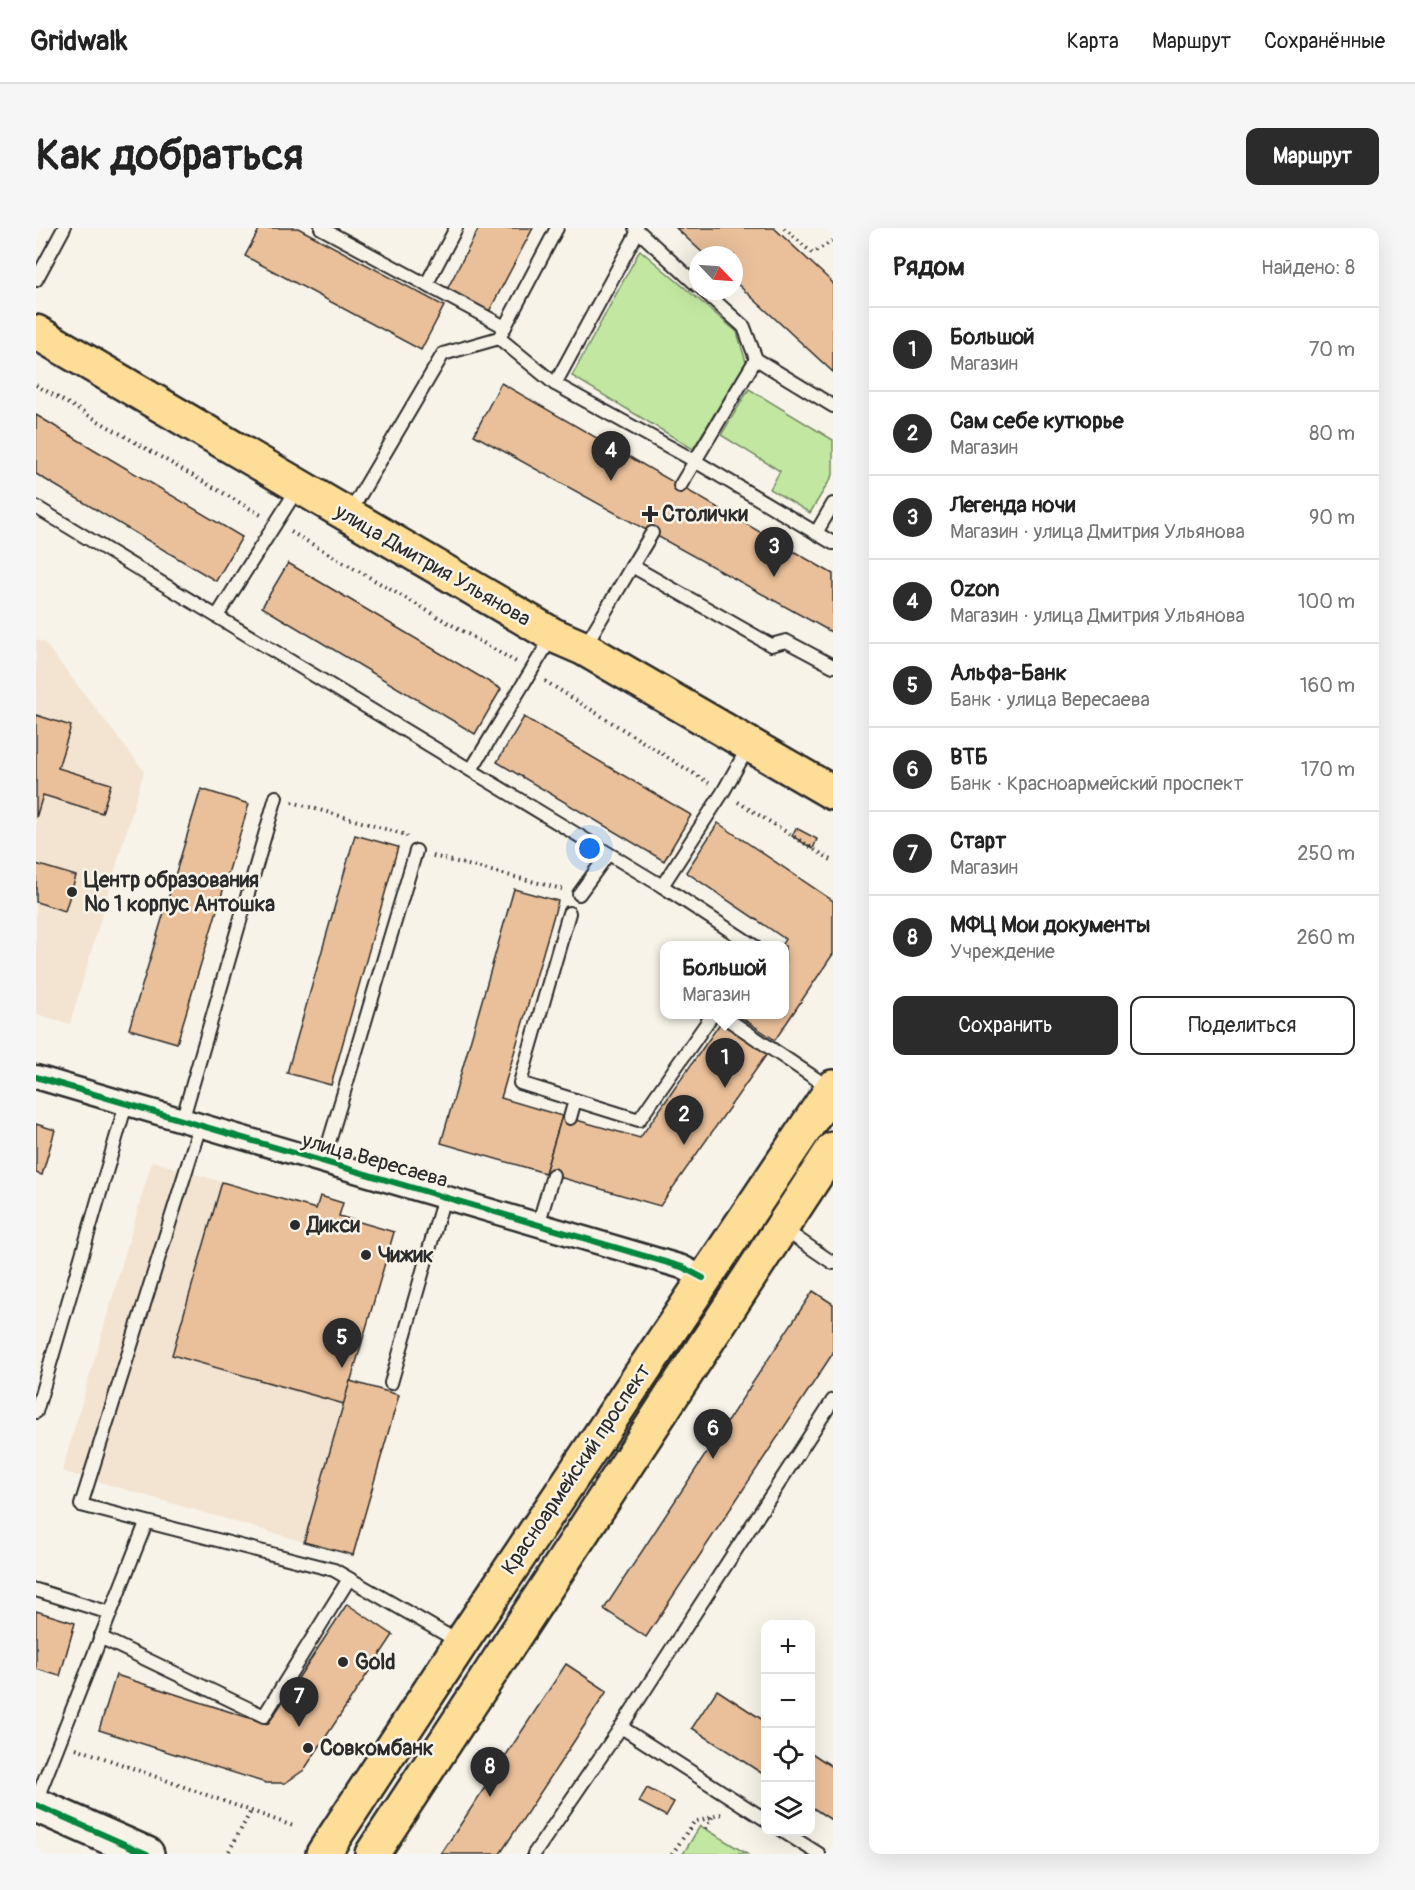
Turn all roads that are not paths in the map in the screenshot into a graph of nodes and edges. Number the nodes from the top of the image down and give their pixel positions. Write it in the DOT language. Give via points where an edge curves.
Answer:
graph roads {
  1 [pos="64,228"];
  2 [pos="321,228"];
  3 [pos="456,228"];
  4 [pos="557,228"];
  5 [pos="637,229"];
  6 [pos="689,278"];
  7 [pos="36,280"];
  8 [pos="426,285"];
  9 [pos="714,300"];
  10 [pos="36,332"];
  11 [pos="502,333"];
  12 [pos="756,359"];
  13 [pos="555,384"];
  14 [pos="833,406"];
  15 [pos="695,461"];
  16 [pos="299,486"];
  17 [pos="681,486"];
  18 [pos="833,504"];
  19 [pos="36,507"];
  20 [pos="348,515"];
  21 [pos="652,533"];
  22 [pos="816,533"];
  23 [pos="833,543"];
  24 [pos="632,566"];
  25 [pos="217,616"];
  26 [pos="553,635"];
  27 [pos="583,648"];
  28 [pos="833,666"];
  29 [pos="750,745"];
  30 [pos="471,770"];
  31 [pos="833,793"];
  32 [pos="276,797"];
  33 [pos="416,851"];
  34 [pos="608,854"];
  35 [pos="662,886"];
  36 [pos="579,894"];
  37 [pos="569,913"];
  38 [pos="748,941"];
  39 [pos="710,1019"];
  40 [pos="728,1019"];
  41 [pos="36,1077"];
  42 [pos="832,1088"];
  43 [pos="575,1100"];
  44 [pos="126,1104"];
  45 [pos="570,1118"];
  46 [pos="191,1123"];
  47 [pos="833,1149"];
  48 [pos="323,1162"];
  49 [pos="553,1175"];
  50 [pos="444,1197"];
  51 [pos="538,1225"];
  52 [pos="782,1227"];
  53 [pos="833,1263"];
  54 [pos="703,1278"];
  55 [pos="391,1383"];
  56 [pos="833,1400"];
  57 [pos="36,1412"];
  58 [pos="146,1523"];
  59 [pos="348,1579"];
  60 [pos="36,1590"];
  61 [pos="110,1612"];
  62 [pos="100,1637"];
  63 [pos="461,1643"];
  64 [pos="621,1727"];
  65 [pos="36,1803"];
  66 [pos="761,1817"];
  67 [pos="790,1836"];
  68 [pos="538,1852"];
  69 [pos="147,1854"];
  70 [pos="323,1854"];
  71 [pos="372,1854"];
  72 [pos="819,1854"];
  1 -- 7 [label="lane"];
  2 -- 8 [label="lane"];
  3 -- 8 [label="lane"];
  4 -- 11 [label="lane"];
  5 -- 6 [label="lane"];
  5 -- 13 [label="lane"];
  8 -- 11 [label="lane"];
  9 -- 12 [label="lane" via="744,327"];
  10 -- 16 [label="main road, улица Дмитрия Ульянова"];
  11 -- 13 [label="lane"];
  11 -- 20 [label="lane" via="443,354"];
  12 -- 14 [label="lane"];
  12 -- 15 [label="lane"];
  13 -- 15 [label="lane"];
  15 -- 17 [label="lane"];
  15 -- 22 [label="lane"];
  16 -- 20 [label="main road, улица Дмитрия Ульянова"];
  16 -- 25 [label="lane"];
  18 -- 22 [label="lane"];
  19 -- 25 [label="lane"];
  20 -- 26 [label="main road, улица Дмитрия Ульянова"];
  21 -- 24 [label="lane"];
  22 -- 23 [label="lane"];
  24 -- 27 [label="lane"];
  24 -- 28 [label="lane" via="771,645 786,640"];
  25 -- 30 [label="lane"];
  26 -- 27 [label="main road, улица Дмитрия Ульянова"];
  26 -- 30 [label="lane"];
  27 -- 29 [label="main road, улица Дмитрия Ульянова"];
  29 -- 31 [label="main road, улица Дмитрия Ульянова"];
  29 -- 35 [label="lane"];
  30 -- 34 [label="lane"];
  32 -- 46 [label="lane"];
  33 -- 48 [label="lane"];
  34 -- 35 [label="lane"];
  34 -- 36 [label="lane"];
  35 -- 38 [label="lane"];
  37 -- 43 [label="lane" via="519,1083"];
  39 -- 43 [label="lane" via="639,1120"];
  40 -- 42 [label="lane"];
  41 -- 44 [label="street, улица Вересаева"];
  42 -- 54 [label="main road, Красноармейский проспект"];
  43 -- 45 [label="lane"];
  44 -- 46 [label="street, улица Вересаева"];
  44 -- 57 [label="lane"];
  46 -- 48 [label="street, улица Вересаева"];
  46 -- 58 [label="lane" via="81,1505"];
  47 -- 52 [label="main road, Красноармейский проспект"];
  48 -- 50 [label="street, улица Вересаева"];
  49 -- 51 [label="lane"];
  50 -- 51 [label="street, улица Вересаева"];
  50 -- 55 [label="lane"];
  51 -- 54 [label="street, улица Вересаева" via="682,1267"];
  52 -- 53 [label="lane"];
  52 -- 71 [label="main road, Красноармейский проспект"];
  54 -- 63 [label="main road, Красноармейский проспект"];
  56 -- 64 [label="lane"];
  58 -- 59 [label="lane" via="334,1570"];
  58 -- 61 [label="lane"];
  59 -- 62 [label="lane" via="264,1716"];
  59 -- 63 [label="lane"];
  60 -- 61 [label="lane"];
  61 -- 62 [label="lane"];
  62 -- 65 [label="lane"];
  63 -- 70 [label="main road, Красноармейский проспект"];
  64 -- 66 [label="lane"];
  64 -- 68 [label="lane"];
  65 -- 69 [label="street"];
  67 -- 72 [label="lane"];
}
